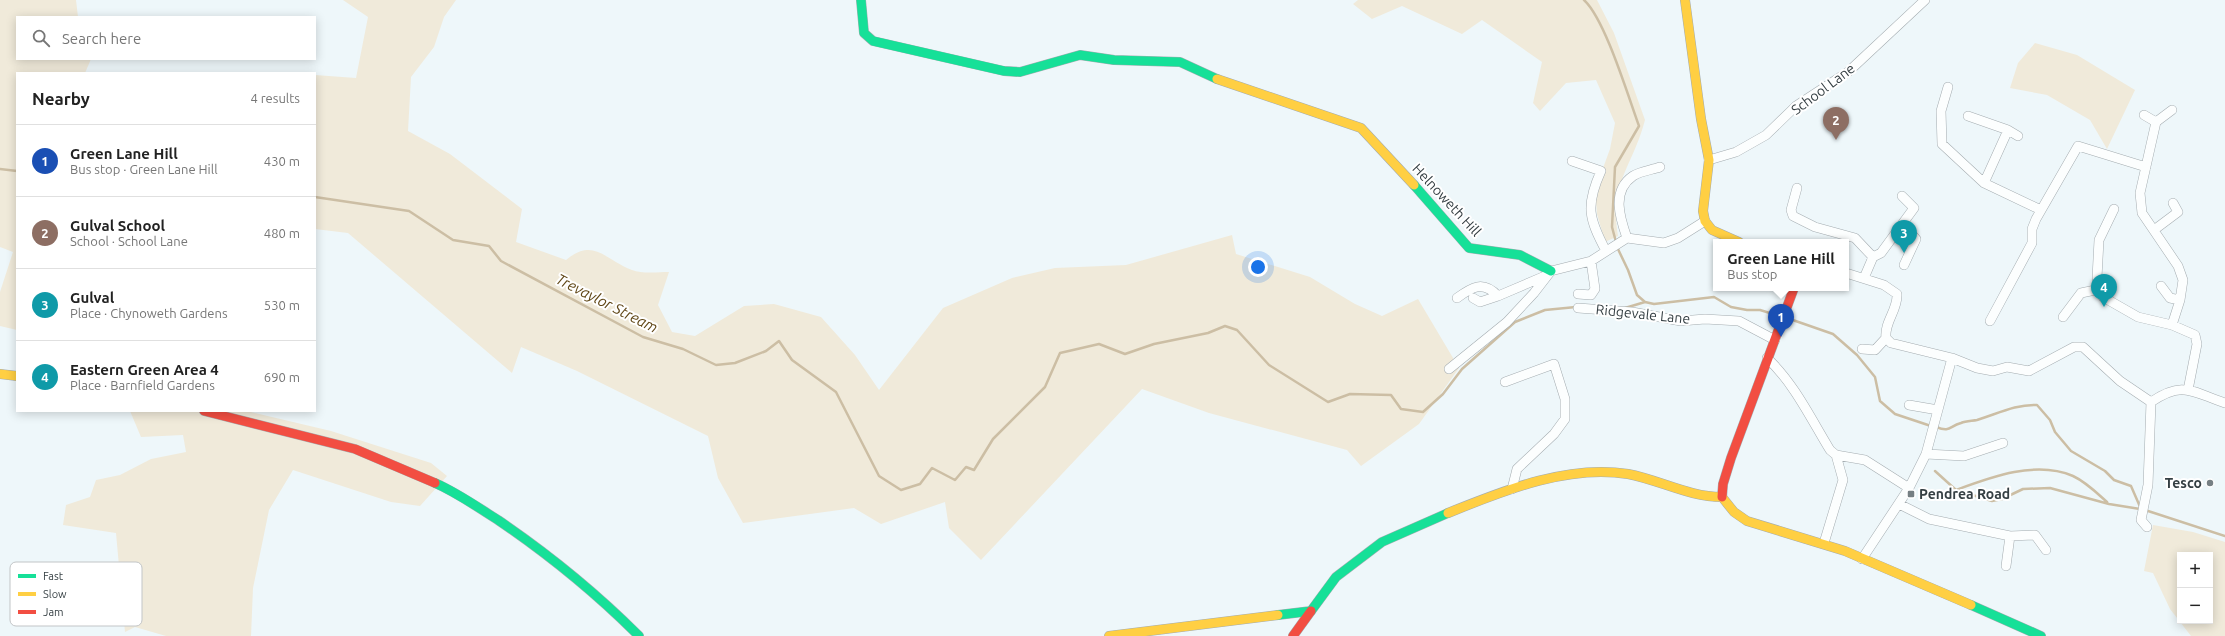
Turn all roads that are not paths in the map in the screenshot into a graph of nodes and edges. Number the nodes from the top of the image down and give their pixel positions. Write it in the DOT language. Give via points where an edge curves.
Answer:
graph roads {
  1 [pos="861,0"];
  2 [pos="1685,0"];
  3 [pos="1925,0"];
  4 [pos="1948,87"];
  5 [pos="2172,110"];
  6 [pos="2144,115"];
  7 [pos="1968,116"];
  8 [pos="2156,122"];
  9 [pos="2008,130"];
  10 [pos="2018,136"];
  11 [pos="1709,160"];
  12 [pos="1572,161"];
  13 [pos="1660,167"];
  14 [pos="2146,167"];
  15 [pos="1984,183"];
  16 [pos="1797,188"];
  17 [pos="1902,196"];
  18 [pos="2173,203"];
  19 [pos="2041,210"];
  20 [pos="2114,210"];
  21 [pos="1705,221"];
  22 [pos="1904,224"];
  23 [pos="2154,230"];
  24 [pos="1626,239"];
  25 [pos="1732,239"];
  26 [pos="1609,249"];
  27 [pos="1873,258"];
  28 [pos="1591,261"];
  29 [pos="1904,265"];
  30 [pos="1548,273"];
  31 [pos="1849,274"];
  32 [pos="1864,278"];
  33 [pos="2161,286"];
  34 [pos="2100,289"];
  35 [pos="1793,291"];
  36 [pos="1578,294"];
  37 [pos="1498,296"];
  38 [pos="1457,298"];
  39 [pos="1473,298"];
  40 [pos="2180,300"];
  41 [pos="1578,308"];
  42 [pos="2063,317"];
  43 [pos="1990,321"];
  44 [pos="2172,325"];
  45 [pos="1886,338"];
  46 [pos="1775,340"];
  47 [pos="1862,348"];
  48 [pos="1767,358"];
  49 [pos="1952,358"];
  50 [pos="1448,368"];
  51 [pos="0,374"];
  52 [pos="16,376"];
  53 [pos="1505,382"];
  54 [pos="2188,390"];
  55 [pos="2151,402"];
  56 [pos="2225,403"];
  57 [pos="1909,405"];
  58 [pos="1938,410"];
  59 [pos="208,412"];
  60 [pos="2004,443"];
  61 [pos="1926,454"];
  62 [pos="1836,455"];
  63 [pos="1909,488"];
  64 [pos="1512,489"];
  65 [pos="1722,497"];
  66 [pos="1899,504"];
  67 [pos="2147,527"];
  68 [pos="2010,536"];
  69 [pos="1824,543"];
  70 [pos="2046,550"];
  71 [pos="1862,559"];
  72 [pos="2006,566"];
  73 [pos="1311,611"];
  74 [pos="639,636"];
  75 [pos="1109,636"];
  76 [pos="1293,636"];
  77 [pos="2041,636"];
  1 -- 30 [label="street, Helnoweth Hill" via="864,33 873,41 980,67 1020,72 1080,55 1114,60 1180,62 1223,82 1361,128 1439,211 1469,248 1520,255"];
  2 -- 11 [label="street"];
  3 -- 11 [label="street, School Lane" via="1848,72 1796,106 1766,135 1736,152"];
  4 -- 15 [label="street" via="1941,112 1942,144"];
  5 -- 8 [label="street"];
  6 -- 8 [label="street"];
  7 -- 9 [label="street"];
  8 -- 14 [label="street"];
  9 -- 10 [label="street"];
  9 -- 15 [label="street"];
  11 -- 21 [label="street" via="1703,211"];
  12 -- 26 [label="street" via="1601,171 1593,187 1590,206 1593,226"];
  13 -- 24 [label="street" via="1634,176 1624,185 1618,204"];
  14 -- 19 [label="street" via="2078,146"];
  14 -- 23 [label="street" via="2140,193 2142,213"];
  15 -- 19 [label="street"];
  16 -- 27 [label="street" via="1791,210 1793,216 1815,227 1855,238"];
  17 -- 22 [label="street" via="1914,208"];
  18 -- 23 [label="street" via="2178,212"];
  19 -- 43 [label="street" via="2032,229 2032,243"];
  20 -- 34 [label="street" via="2099,240 2097,278"];
  21 -- 24 [label="street" via="1678,238 1664,243"];
  21 -- 25 [label="street" via="1712,230"];
  22 -- 27 [label="street" via="1896,230 1881,253"];
  22 -- 29 [label="street" via="1916,239"];
  23 -- 40 [label="street" via="2178,266 2183,280"];
  24 -- 26 [label="street"];
  26 -- 28 [label="street"];
  27 -- 32 [label="street"];
  28 -- 30 [label="street"];
  28 -- 36 [label="street" via="1596,289 1591,295"];
  30 -- 37 [label="street"];
  30 -- 50 [label="street" via="1534,293 1507,322"];
  31 -- 32 [label="street"];
  32 -- 45 [label="street" via="1884,285 1896,294 1897,301 1885,329"];
  33 -- 40 [label="street" via="2170,298"];
  34 -- 42 [label="street" via="2081,293"];
  34 -- 44 [label="street" via="2103,296 2138,317"];
  35 -- 46 [label="street"];
  37 -- 38 [label="street" via="1480,285 1474,286"];
  37 -- 39 [label="street" via="1480,302"];
  40 -- 44 [label="street"];
  41 -- 46 [label="street, Ridgevale Lane" via="1632,312 1681,321 1739,321"];
  44 -- 54 [label="street" via="2195,335 2197,344"];
  45 -- 47 [label="street" via="1875,350"];
  45 -- 49 [label="street" via="1891,343"];
  46 -- 48 [label="street"];
  48 -- 62 [label="street" via="1791,388 1830,450"];
  48 -- 65 [label="street" via="1731,458"];
  49 -- 55 [label="street" via="1992,371 2007,367 2029,371 2074,347 2083,347 2120,381"];
  49 -- 58 [label="street"];
  51 -- 52 [label="street"];
  53 -- 64 [label="street" via="1554,364 1565,399 1565,419 1554,434 1517,469"];
  54 -- 55 [label="street" via="2181,388 2166,391"];
  54 -- 56 [label="street"];
  55 -- 67 [label="street" via="2149,473 2141,520"];
  57 -- 58 [label="street"];
  58 -- 61 [label="street"];
  59 -- 74 [label="street" via="355,449 454,491 525,540 613,610"];
  60 -- 61 [label="street" via="1964,456"];
  61 -- 63 [label="street"];
  62 -- 63 [label="street" via="1865,460"];
  62 -- 69 [label="street" via="1843,480"];
  63 -- 66 [label="street"];
  64 -- 65 [label="street" via="1554,477 1589,471 1628,474 1705,497"];
  64 -- 73 [label="street" via="1440,516 1382,542 1336,577"];
  65 -- 69 [label="street" via="1734,512 1746,521"];
  66 -- 68 [label="street" via="1929,519"];
  66 -- 71 [label="street"];
  68 -- 70 [label="street" via="2035,534"];
  68 -- 72 [label="street"];
  69 -- 71 [label="street"];
  71 -- 77 [label="street"];
  73 -- 75 [label="street"];
  73 -- 76 [label="street"];
}
